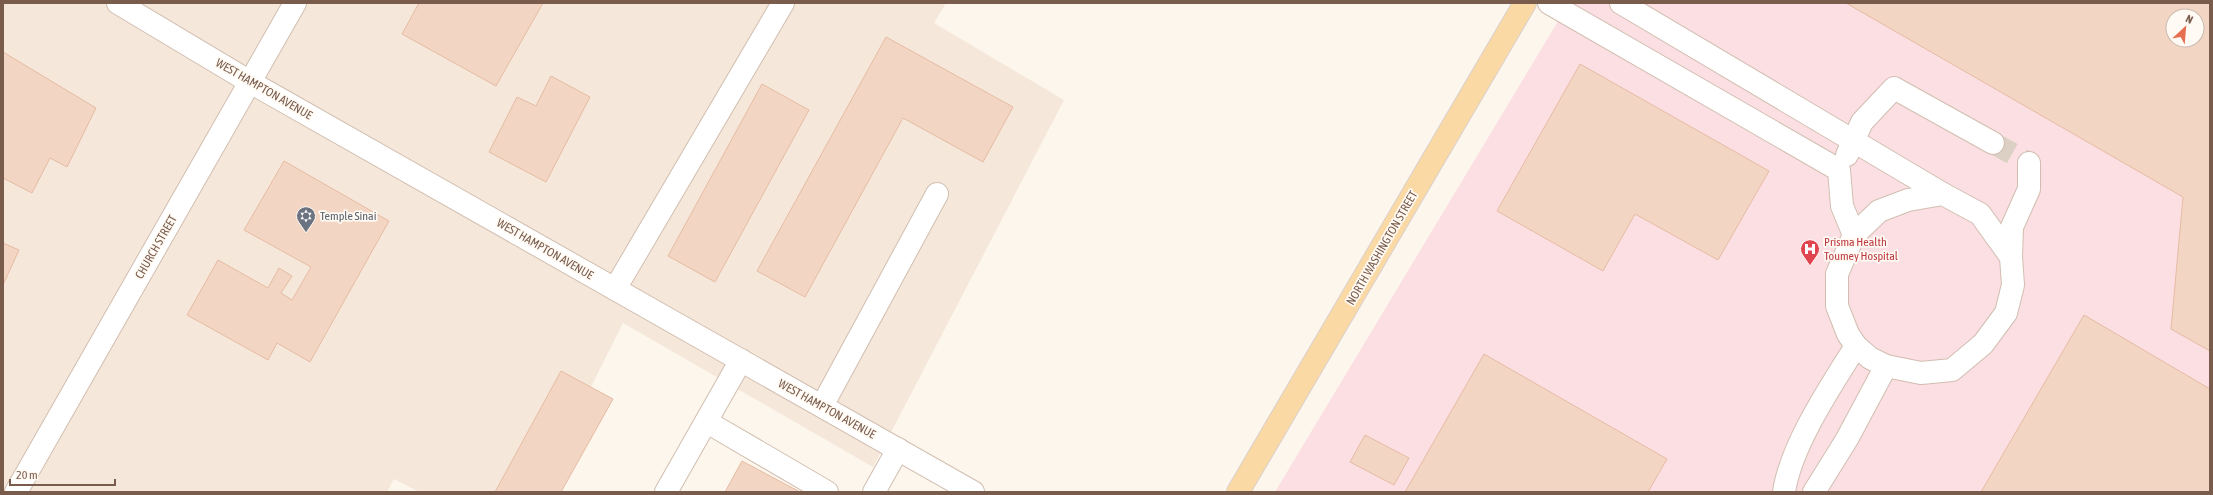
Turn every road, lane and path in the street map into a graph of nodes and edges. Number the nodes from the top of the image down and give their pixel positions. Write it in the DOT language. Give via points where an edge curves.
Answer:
graph roads {
  1 [pos="118,3"];
  2 [pos="295,3"];
  3 [pos="783,3"];
  4 [pos="1525,3"];
  5 [pos="1550,3"];
  6 [pos="1621,3"];
  7 [pos="250,82"];
  8 [pos="1854,142"];
  9 [pos="1994,143"];
  10 [pos="2029,163"];
  11 [pos="1840,170"];
  12 [pos="937,194"];
  13 [pos="1943,194"];
  14 [pos="1854,236"];
  15 [pos="2011,257"];
  16 [pos="615,289"];
  17 [pos="1856,346"];
  18 [pos="741,360"];
  19 [pos="1886,366"];
  20 [pos="822,406"];
  21 [pos="707,422"];
  22 [pos="898,449"];
  23 [pos="16,492"];
  24 [pos="666,492"];
  25 [pos="827,492"];
  26 [pos="874,492"];
  27 [pos="973,492"];
  28 [pos="1238,492"];
  29 [pos="1784,492"];
  30 [pos="1814,492"];
  1 -- 7 [label="street, WEST HAMPTON AVENUE"];
  2 -- 7 [label="street, CHURCH STREET"];
  3 -- 16 [label="street"];
  4 -- 28 [label="main road, NORTH WASHINGTON STREET"];
  5 -- 11 [label="street"];
  6 -- 8 [label="street"];
  7 -- 16 [label="street, WEST HAMPTON AVENUE"];
  7 -- 23 [label="street, CHURCH STREET"];
  8 -- 9 [label="street" via="1862,122 1894,88"];
  8 -- 11 [label="street"];
  8 -- 13 [label="street"];
  10 -- 15 [label="street" via="2029,189 2012,228"];
  11 -- 14 [label="street" via="1842,206"];
  12 -- 20 [label="street"];
  13 -- 14 [label="street" via="1908,200 1879,211"];
  13 -- 15 [label="street" via="1980,214"];
  14 -- 17 [label="street" via="1837,274 1837,306 1848,334"];
  15 -- 19 [label="street" via="2013,285 2006,313 1983,344 1952,370 1921,373"];
  16 -- 18 [label="street, WEST HAMPTON AVENUE"];
  17 -- 19 [label="street" via="1870,358"];
  17 -- 29 [label="street" via="1822,400 1787,472"];
  18 -- 20 [label="street, WEST HAMPTON AVENUE"];
  18 -- 21 [label="street"];
  19 -- 30 [label="street"];
  20 -- 22 [label="street, WEST HAMPTON AVENUE"];
  21 -- 24 [label="street"];
  21 -- 25 [label="street"];
  22 -- 26 [label="street"];
  22 -- 27 [label="street, WEST HAMPTON AVENUE"];
}
